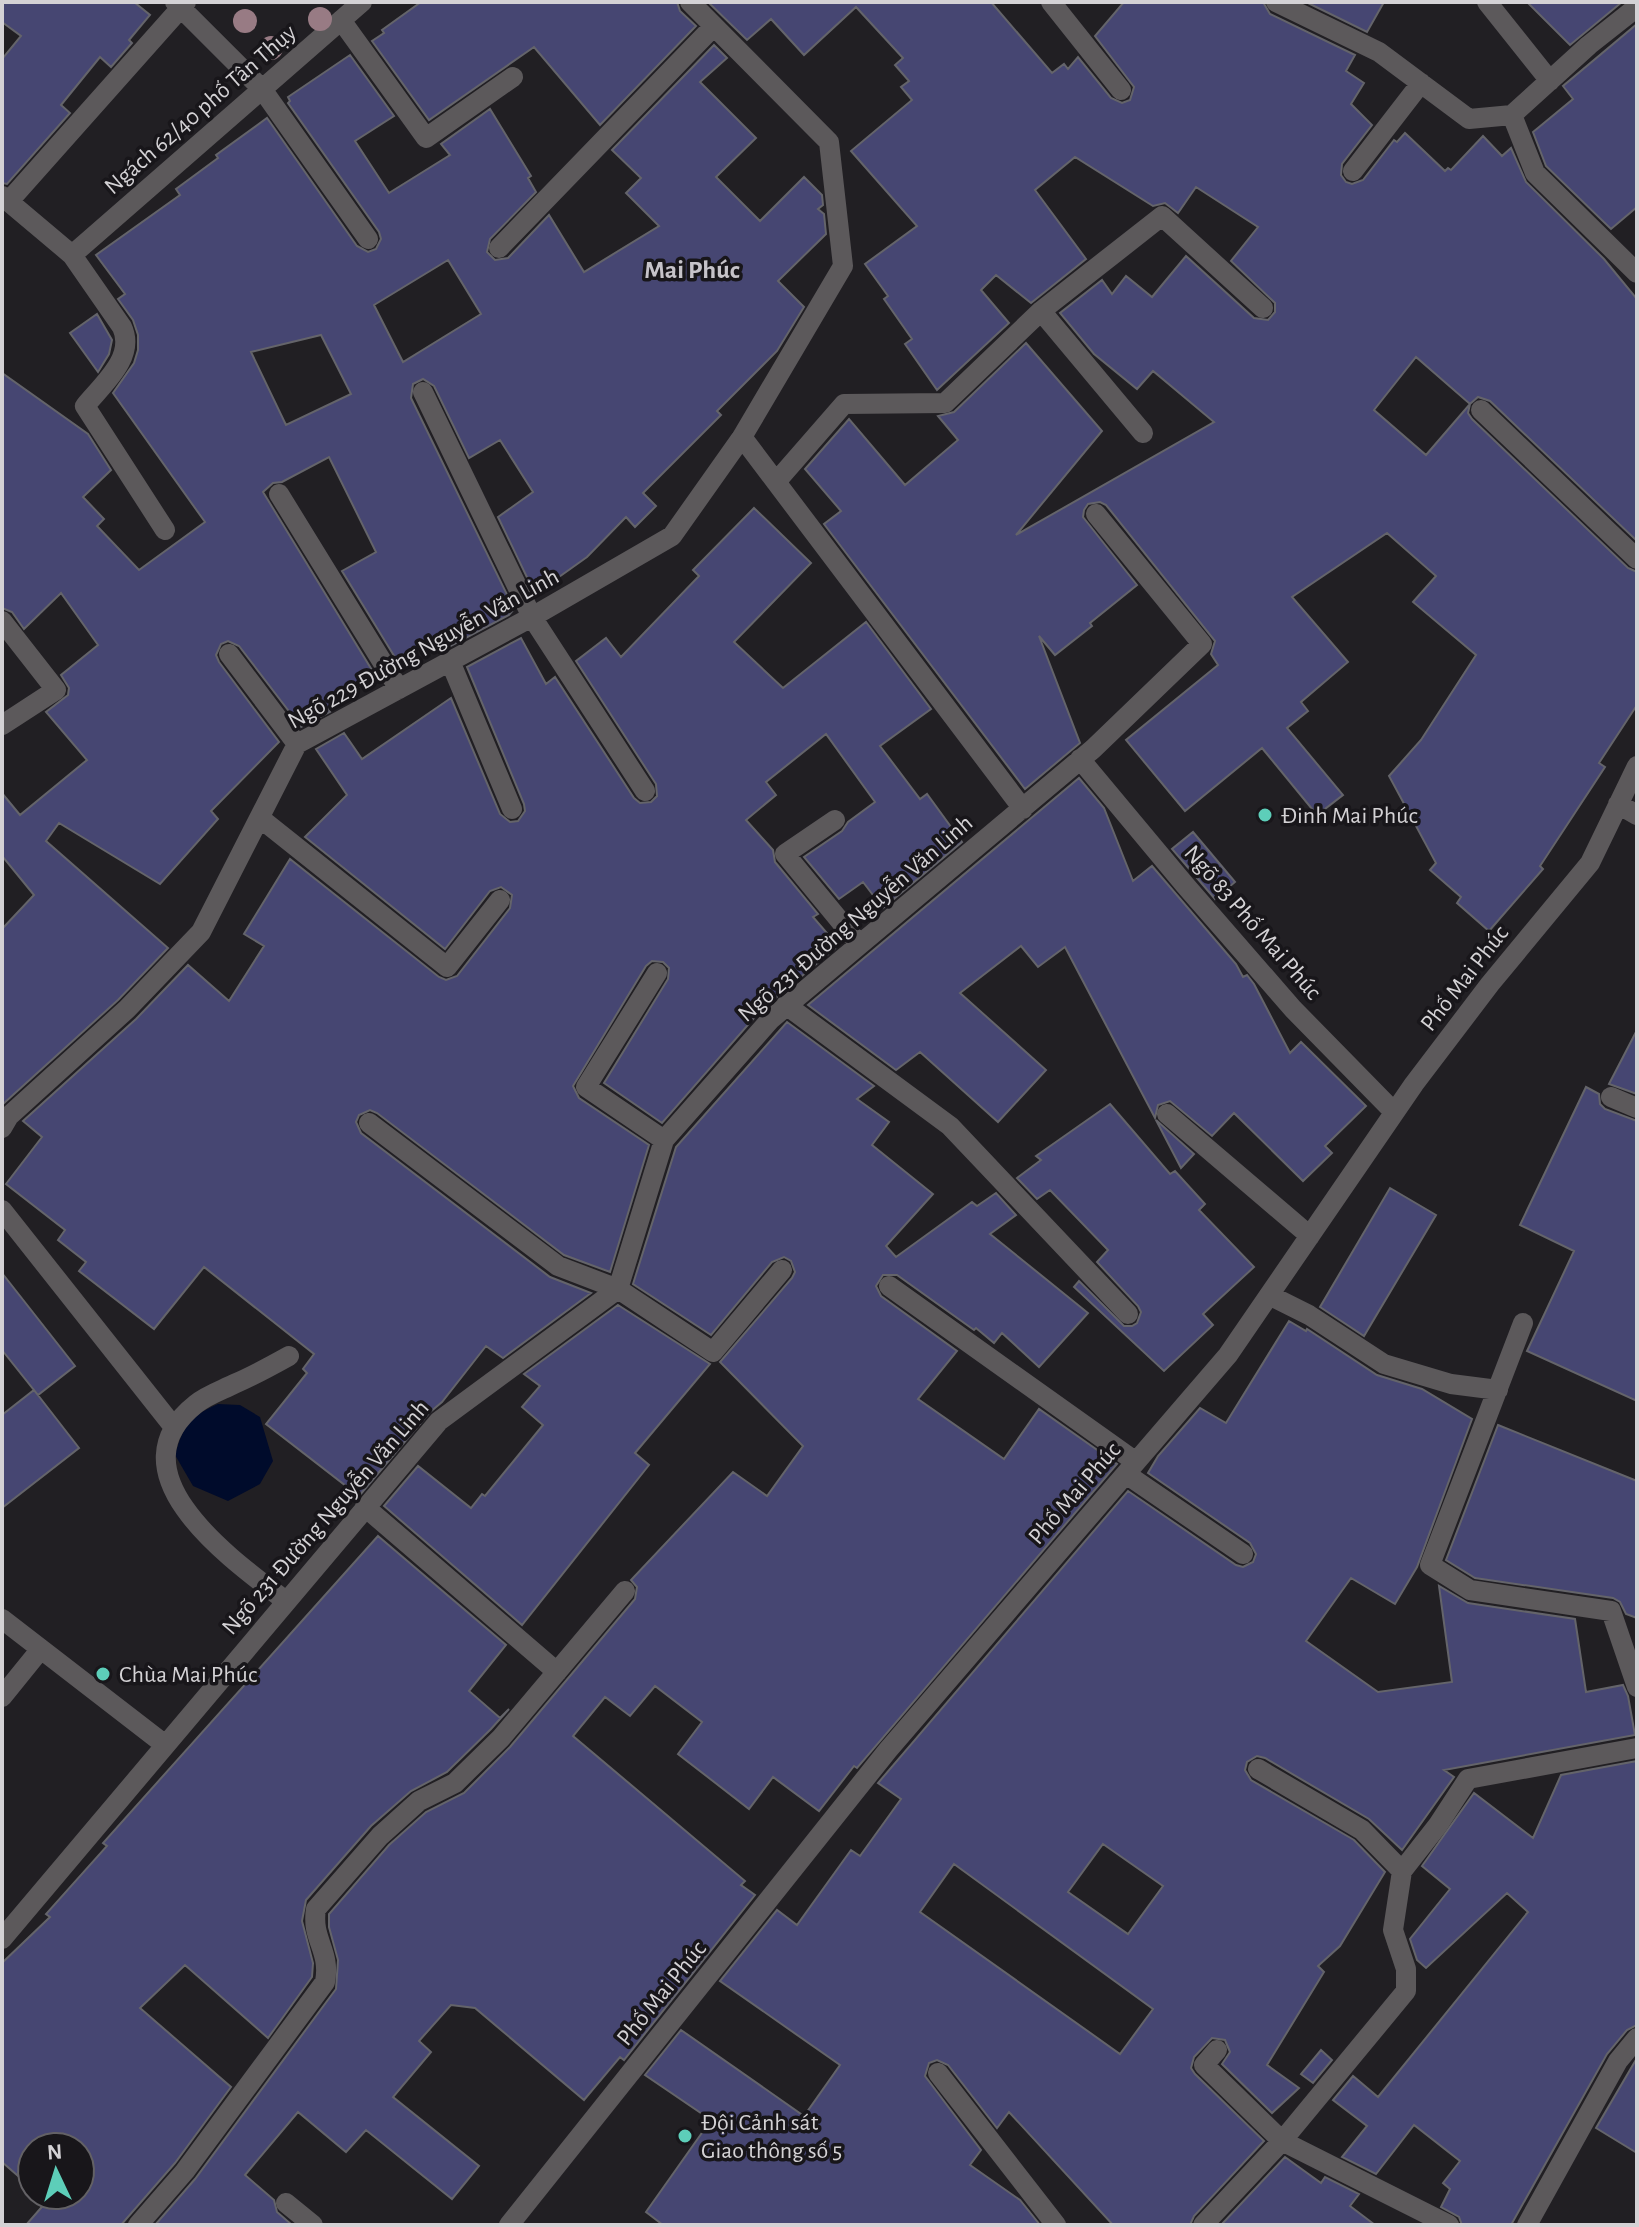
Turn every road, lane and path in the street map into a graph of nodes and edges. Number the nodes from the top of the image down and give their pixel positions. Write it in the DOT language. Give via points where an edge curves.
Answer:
graph roads {
  1 [pos="362,2"];
  2 [pos="690,2"];
  3 [pos="1051,2"];
  4 [pos="1276,2"];
  5 [pos="1487,2"];
  6 [pos="181,4"];
  7 [pos="1637,7"];
  8 [pos="341,20"];
  9 [pos="714,26"];
  10 [pos="513,77"];
  11 [pos="1550,81"];
  12 [pos="1421,83"];
  13 [pos="262,89"];
  14 [pos="1121,90"];
  15 [pos="1512,115"];
  16 [pos="1353,171"];
  17 [pos="5,199"];
  18 [pos="368,239"];
  19 [pos="499,248"];
  20 [pos="72,255"];
  21 [pos="1637,273"];
  22 [pos="1263,308"];
  23 [pos="1041,311"];
  24 [pos="423,392"];
  25 [pos="1481,410"];
  26 [pos="1143,433"];
  27 [pos="742,437"];
  28 [pos="776,482"];
  29 [pos="279,494"];
  30 [pos="1096,514"];
  31 [pos="165,530"];
  32 [pos="1637,559"];
  33 [pos="532,617"];
  34 [pos="2,621"];
  35 [pos="229,654"];
  36 [pos="450,661"];
  37 [pos="399,689"];
  38 [pos="2,725"];
  39 [pos="297,744"];
  40 [pos="1086,754"];
  41 [pos="1637,766"];
  42 [pos="645,791"];
  43 [pos="1618,804"];
  44 [pos="512,809"];
  45 [pos="1023,809"];
  46 [pos="1637,815"];
  47 [pos="260,818"];
  48 [pos="835,820"];
  49 [pos="500,900"];
  50 [pos="859,944"];
  51 [pos="657,973"];
  52 [pos="786,1005"];
  53 [pos="1611,1097"];
  54 [pos="1637,1108"];
  55 [pos="1394,1112"];
  56 [pos="1167,1114"];
  57 [pos="4,1118"];
  58 [pos="369,1123"];
  59 [pos="664,1140"];
  60 [pos="2,1210"];
  61 [pos="1310,1236"];
  62 [pos="782,1270"];
  63 [pos="889,1286"];
  64 [pos="618,1289"];
  65 [pos="1269,1295"];
  66 [pos="1128,1314"];
  67 [pos="1523,1323"];
  68 [pos="289,1356"];
  69 [pos="1498,1390"];
  70 [pos="173,1426"];
  71 [pos="1131,1468"];
  72 [pos="365,1507"];
  73 [pos="1243,1554"];
  74 [pos="625,1591"];
  75 [pos="286,1601"];
  76 [pos="2,1619"];
  77 [pos="40,1650"];
  78 [pos="557,1672"];
  79 [pos="1637,1687"];
  80 [pos="2,1697"];
  81 [pos="164,1744"];
  82 [pos="1637,1748"];
  83 [pos="1258,1769"];
  84 [pos="1402,1871"];
  85 [pos="2,1939"];
  86 [pos="1637,2038"];
  87 [pos="1217,2050"];
  88 [pos="938,2073"];
  89 [pos="1282,2141"];
  90 [pos="286,2203"];
  91 [pos="138,2225"];
  92 [pos="313,2225"];
  93 [pos="509,2225"];
  94 [pos="1056,2225"];
  95 [pos="1203,2225"];
  96 [pos="1449,2225"];
  97 [pos="1527,2225"];
  1 -- 8 [label="street, Ngách 62/40 phố Tân Thụy"];
  2 -- 9 [label="street, Ngõ 229 Đường Nguyễn Văn Linh"];
  3 -- 14 [label="street"];
  4 -- 12 [label="street" via="1379,52"];
  5 -- 11 [label="street"];
  6 -- 13 [label="street"];
  6 -- 17 [label="street"];
  7 -- 11 [label="street"];
  8 -- 10 [label="street" via="426,138"];
  8 -- 13 [label="street, Ngách 62/40 phố Tân Thụy"];
  9 -- 19 [label="street"];
  9 -- 27 [label="street, Ngõ 229 Đường Nguyễn Văn Linh" via="829,142 843,266"];
  11 -- 15 [label="street"];
  12 -- 15 [label="street" via="1469,119"];
  12 -- 16 [label="street"];
  13 -- 18 [label="street"];
  13 -- 20 [label="street, Ngách 62/40 phố Tân Thụy"];
  15 -- 21 [label="street" via="1535,173"];
  17 -- 20 [label="street"];
  20 -- 31 [label="street" via="127,338 121,360 85,406"];
  22 -- 23 [label="street" via="1162,216"];
  23 -- 26 [label="street"];
  23 -- 28 [label="street" via="945,403 844,404"];
  24 -- 33 [label="street"];
  25 -- 32 [label="street"];
  27 -- 28 [label="street"];
  27 -- 33 [label="street, Ngõ 229 Đường Nguyễn Văn Linh" via="672,536"];
  28 -- 45 [label="street"];
  29 -- 37 [label="street"];
  30 -- 40 [label="street, Ngõ 231 Đường Nguyễn Văn Linh" via="1202,644"];
  33 -- 36 [label="street, Ngõ 229 Đường Nguyễn Văn Linh"];
  33 -- 42 [label="street"];
  34 -- 38 [label="street" via="56,690"];
  35 -- 39 [label="street"];
  36 -- 37 [label="street, Ngõ 229 Đường Nguyễn Văn Linh"];
  36 -- 44 [label="street"];
  37 -- 39 [label="street, Ngõ 229 Đường Nguyễn Văn Linh"];
  39 -- 47 [label="street, Ngõ 229 Đường Nguyễn Văn Linh"];
  40 -- 45 [label="street, Ngõ 231 Đường Nguyễn Văn Linh"];
  40 -- 55 [label="street, Ngõ 83 Phố Mai Phúc" via="1185,885 1293,1009"];
  41 -- 43 [label="street, Phố Mai Phúc"];
  43 -- 46 [label="street"];
  43 -- 55 [label="street, Phố Mai Phúc" via="1590,863"];
  45 -- 50 [label="street, Ngõ 231 Đường Nguyễn Văn Linh"];
  47 -- 49 [label="street" via="447,967"];
  47 -- 57 [label="street, Ngõ 229 Đường Nguyễn Văn Linh" via="201,932 127,1009"];
  48 -- 50 [label="street" via="785,854"];
  50 -- 52 [label="street, Ngõ 231 Đường Nguyễn Văn Linh"];
  51 -- 59 [label="street" via="586,1087"];
  52 -- 59 [label="street, Ngõ 231 Đường Nguyễn Văn Linh"];
  52 -- 66 [label="street" via="950,1126"];
  53 -- 54 [label="street"];
  55 -- 61 [label="street, Phố Mai Phúc"];
  56 -- 61 [label="street"];
  58 -- 64 [label="street" via="558,1266"];
  59 -- 64 [label="street, Ngõ 231 Đường Nguyễn Văn Linh"];
  60 -- 70 [label="street"];
  61 -- 65 [label="street, Phố Mai Phúc"];
  62 -- 64 [label="street" via="713,1352"];
  63 -- 71 [label="street"];
  64 -- 72 [label="street, Ngõ 231 Đường Nguyễn Văn Linh" via="439,1421"];
  65 -- 69 [label="street" via="1384,1364 1451,1384"];
  65 -- 71 [label="street, Phố Mai Phúc" via="1228,1355"];
  67 -- 69 [label="street"];
  68 -- 70 [label="street" via="198,1402"];
  69 -- 79 [label="street" via="1430,1565 1470,1590 1611,1611"];
  70 -- 75 [label="street" via="165,1451 172,1488 196,1525"];
  71 -- 73 [label="street" via="1205,1531"];
  71 -- 93 [label="street, Phố Mai Phúc" via="888,1750"];
  72 -- 75 [label="street, Ngõ 231 Đường Nguyễn Văn Linh"];
  72 -- 78 [label="street"];
  74 -- 78 [label="street"];
  75 -- 81 [label="street, Ngõ 231 Đường Nguyễn Văn Linh"];
  76 -- 77 [label="street"];
  77 -- 80 [label="street"];
  77 -- 81 [label="street"];
  78 -- 91 [label="street" via="501,1738 455,1783 419,1801 380,1836 316,1909 316,1936 326,1954 325,1982 185,2171"];
  81 -- 85 [label="street, Ngõ 231 Đường Nguyễn Văn Linh"];
  82 -- 84 [label="street" via="1468,1779"];
  83 -- 84 [label="street" via="1362,1830"];
  84 -- 89 [label="street" via="1393,1930 1406,1969 1406,1991"];
  86 -- 97 [label="street" via="1618,2061"];
  87 -- 89 [label="street" via="1204,2065"];
  88 -- 94 [label="street"];
  89 -- 95 [label="street"];
  89 -- 96 [label="street"];
  90 -- 92 [label="street"];
}
